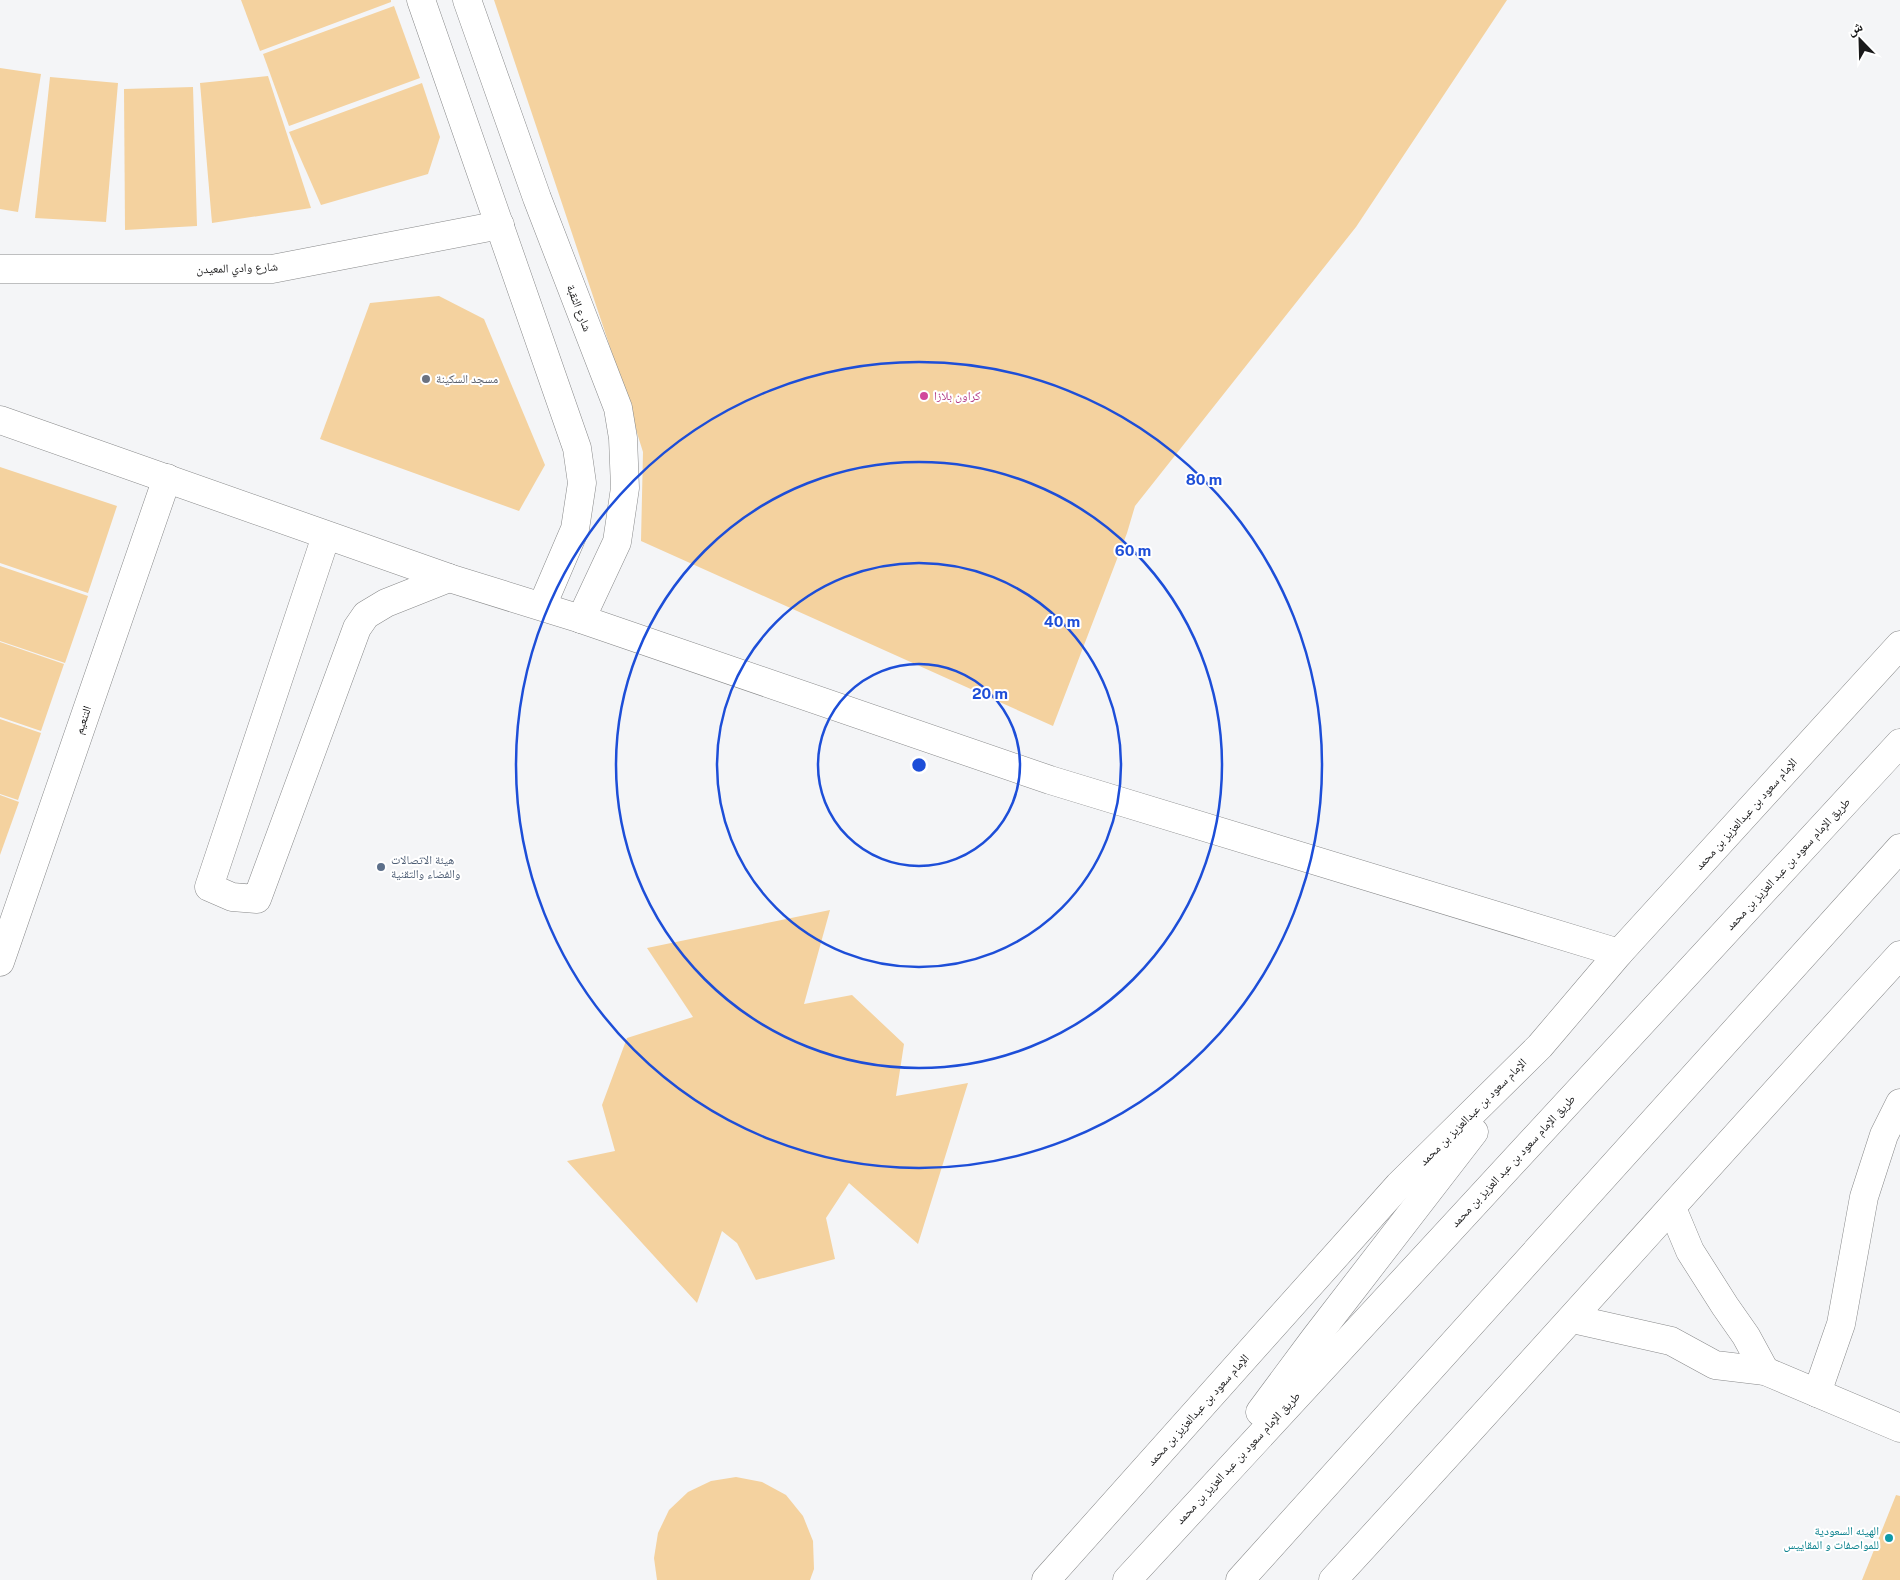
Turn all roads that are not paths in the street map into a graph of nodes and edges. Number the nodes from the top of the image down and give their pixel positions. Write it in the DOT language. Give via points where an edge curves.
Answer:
graph roads {
  1 [pos="421,0"];
  2 [pos="467,0"];
  3 [pos="500,225"];
  4 [pos="0,270"];
  5 [pos="0,420"];
  6 [pos="167,478"];
  7 [pos="326,536"];
  8 [pos="448,578"];
  9 [pos="542,606"];
  10 [pos="581,619"];
  11 [pos="1900,645"];
  12 [pos="1900,743"];
  13 [pos="1900,848"];
  14 [pos="1619,953"];
  15 [pos="1900,956"];
  16 [pos="0,962"];
  17 [pos="1540,1046"];
  18 [pos="1900,1103"];
  19 [pos="1672,1208"];
  20 [pos="1573,1319"];
  21 [pos="1765,1371"];
  22 [pos="1816,1393"];
  23 [pos="1900,1428"];
  24 [pos="1182,1519"];
  25 [pos="1355,1557"];
  26 [pos="1046,1580"];
  27 [pos="1127,1580"];
  28 [pos="1240,1580"];
  29 [pos="1324,1580"];
  30 [pos="1333,1580"];
  1 -- 3 [label="main road"];
  2 -- 10 [label="main road, شارع الثقبة" via="536,198 618,408 625,488 617,542"];
  3 -- 4 [label="main road, شارع وادي المعيدن" via="272,269"];
  3 -- 9 [label="main road" via="577,448 582,483 575,529"];
  5 -- 6 [label="main road"];
  6 -- 7 [label="main road"];
  6 -- 16 [label="main road, التنعيم"];
  7 -- 8 [label="main road"];
  7 -- 8 [label="main road" via="210,887 232,898 257,900 357,628 366,615 386,603"];
  8 -- 9 [label="main road"];
  9 -- 10 [label="main road"];
  10 -- 14 [label="main road" via="1050,780"];
  11 -- 14 [label="main road, الإمام سعود بن عبدالعزيز بن محمد"];
  12 -- 24 [label="main road, طريق الإمام سعود بن عبد العزيز بن محمد"];
  13 -- 28 [label="main road"];
  14 -- 17 [label="main road, الإمام سعود بن عبدالعزيز بن محمد"];
  15 -- 19 [label="main road"];
  17 -- 24 [label="main road" via="1315,1338"];
  17 -- 26 [label="main road, الإمام سعود بن عبدالعزيز بن محمد" via="1399,1185"];
  18 -- 22 [label="main road" via="1884,1135 1864,1197 1841,1324"];
  19 -- 20 [label="main road"];
  19 -- 21 [label="main road" via="1690,1251"];
  20 -- 21 [label="main road" via="1671,1342 1715,1365"];
  20 -- 25 [label="main road"];
  21 -- 22 [label="main road"];
  22 -- 23 [label="main road"];
  24 -- 27 [label="main road, طريق الإمام سعود بن عبد العزيز بن محمد"];
  25 -- 29 [label="main road"];
  25 -- 30 [label="main road"];
}
